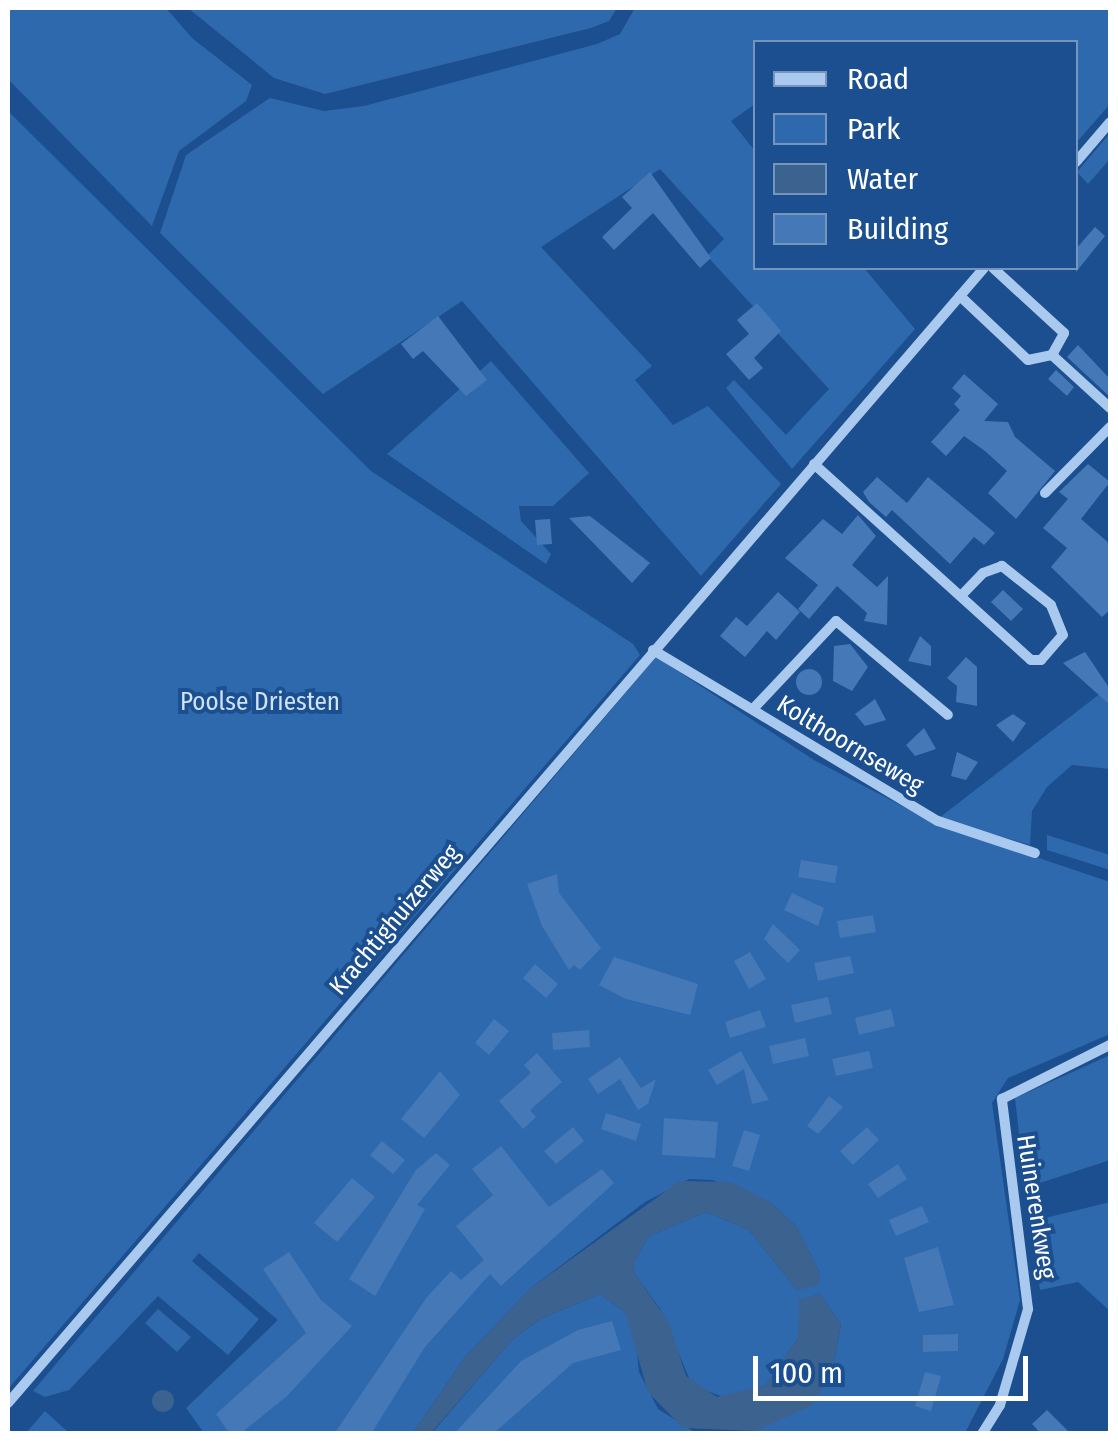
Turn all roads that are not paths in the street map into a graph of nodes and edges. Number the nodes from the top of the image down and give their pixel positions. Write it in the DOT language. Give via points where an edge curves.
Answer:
graph roads {
  1 [pos="1110,122"];
  2 [pos="1078,160"];
  3 [pos="982,270"];
  4 [pos="996,270"];
  5 [pos="960,296"];
  6 [pos="1052,354"];
  7 [pos="1110,408"];
  8 [pos="1110,427"];
  9 [pos="814,464"];
  10 [pos="1044,493"];
  11 [pos="964,594"];
  12 [pos="653,650"];
  13 [pos="753,709"];
  14 [pos="948,715"];
  15 [pos="1035,853"];
  16 [pos="1110,1044"];
  17 [pos="8,1403"];
  18 [pos="982,1434"];
  1 -- 2 [label="street"];
  3 -- 5 [label="street, Krachtighuizerweg"];
  4 -- 6 [label="street" via="1064,333"];
  5 -- 6 [label="street" via="1028,360"];
  5 -- 9 [label="street, Krachtighuizerweg"];
  6 -- 7 [label="street"];
  8 -- 10 [label="street"];
  9 -- 11 [label="street"];
  9 -- 12 [label="street, Krachtighuizerweg"];
  11 -- 11 [label="street" via="983,573 1002,566 1051,605 1063,635 1034,661"];
  12 -- 13 [label="street, Kolthoornseweg"];
  12 -- 17 [label="street, Krachtighuizerweg"];
  13 -- 14 [label="street" via="836,621"];
  13 -- 15 [label="street, Kolthoornseweg" via="938,822"];
  16 -- 18 [label="street, Huinerenkweg" via="1002,1099 1028,1309 1000,1406"];
}
